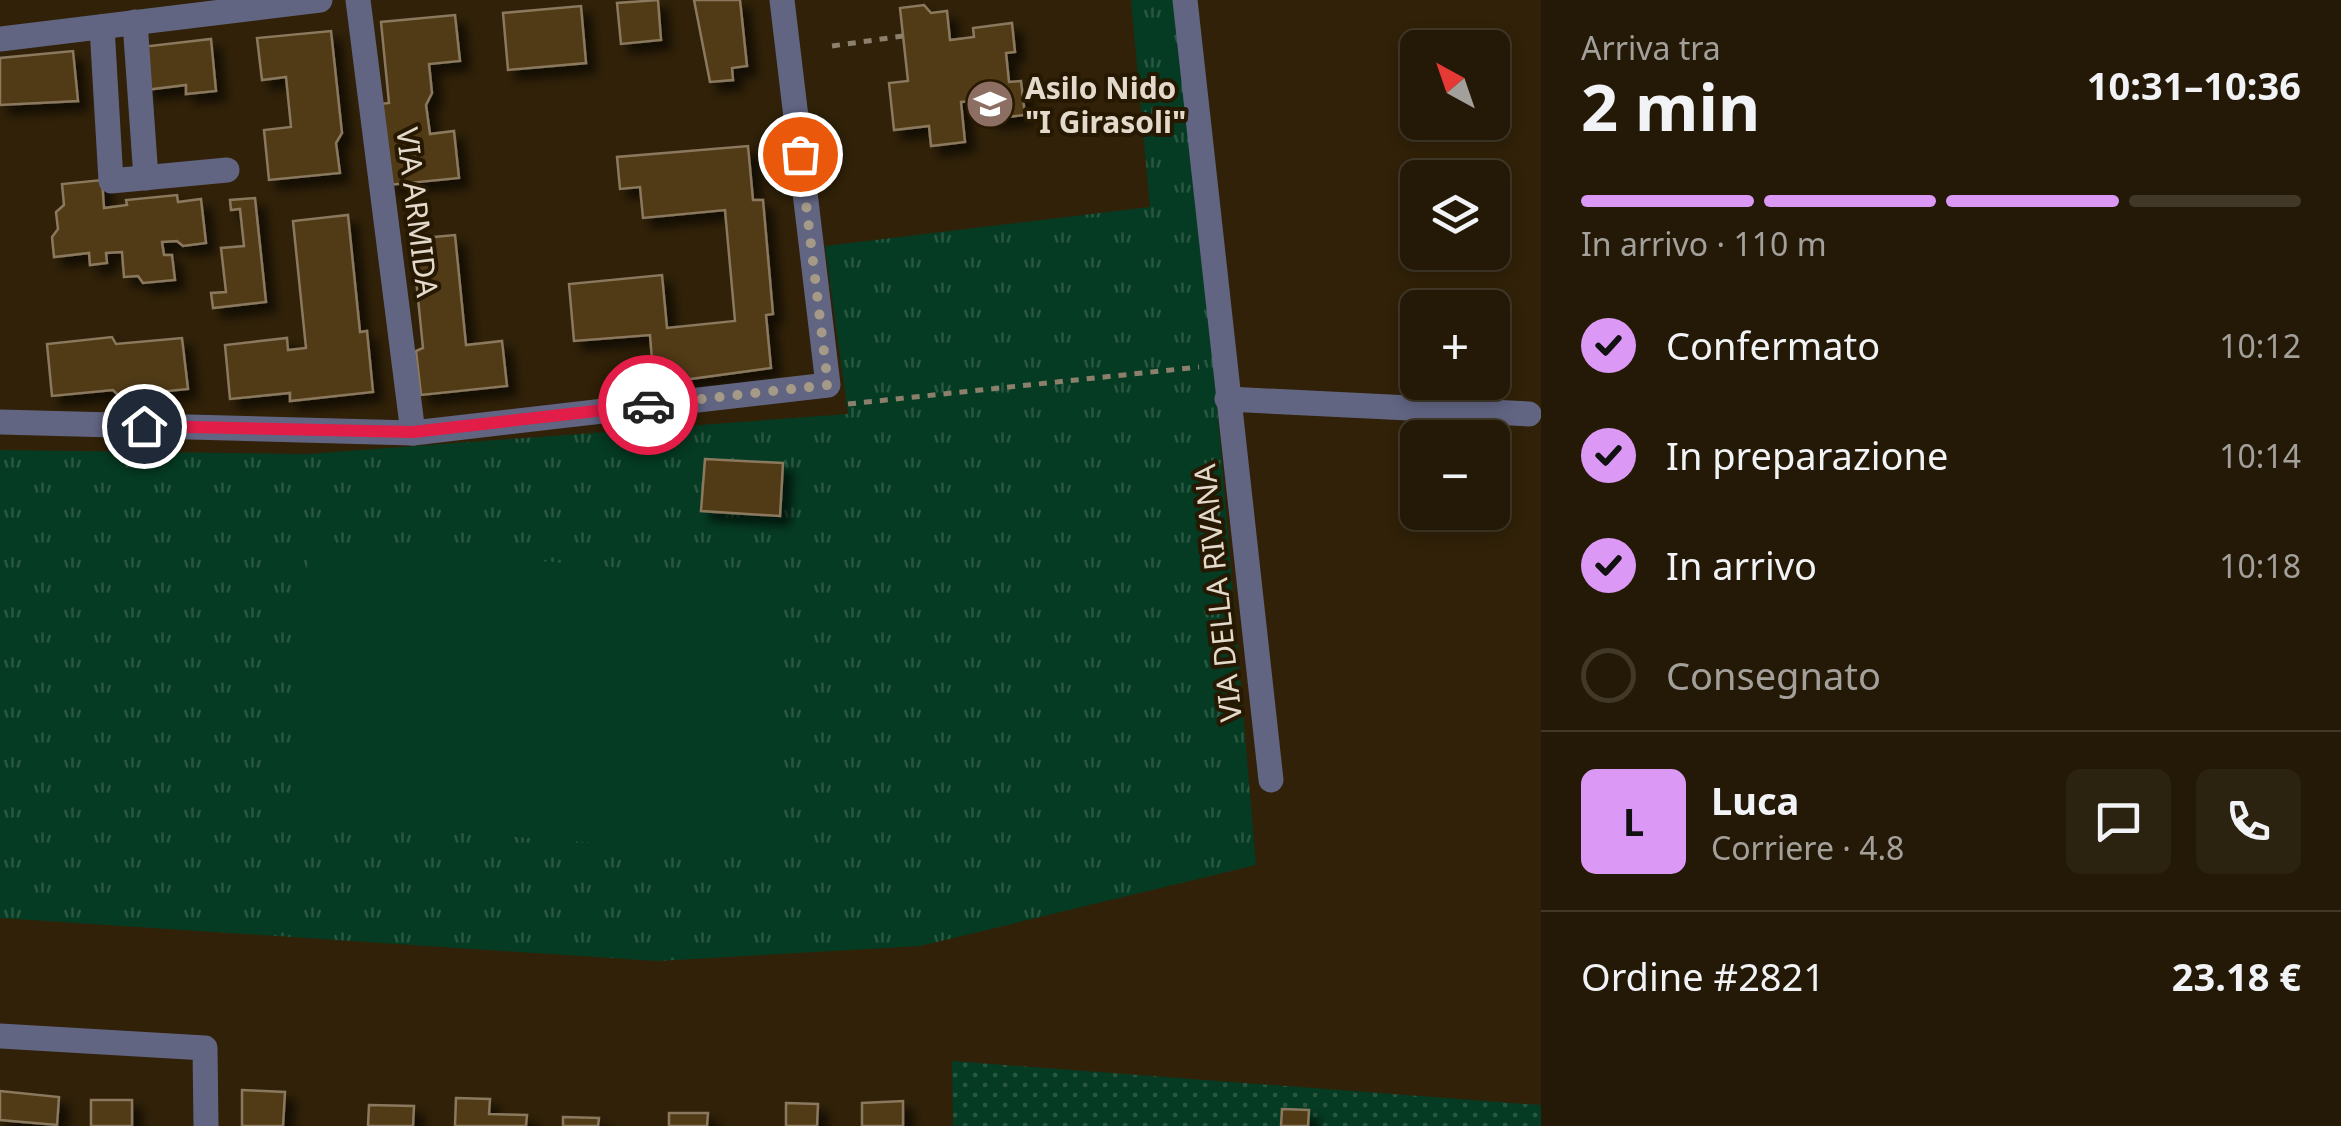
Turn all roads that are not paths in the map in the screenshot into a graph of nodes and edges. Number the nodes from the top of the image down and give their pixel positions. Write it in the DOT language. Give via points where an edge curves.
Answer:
graph roads {
  1 [pos="320,0"];
  2 [pos="358,0"];
  3 [pos="782,0"];
  4 [pos="1185,0"];
  5 [pos="135,22"];
  6 [pos="102,27"];
  7 [pos="0,39"];
  8 [pos="226,170"];
  9 [pos="146,178"];
  10 [pos="1228,399"];
  11 [pos="1529,414"];
  12 [pos="0,422"];
  13 [pos="413,432"];
  14 [pos="1270,780"];
  15 [pos="0,1036"];
  16 [pos="206,1126"];
  1 -- 5 [label="street"];
  2 -- 13 [label="street, VIA ARMIDA"];
  3 -- 13 [label="street" via="828,385"];
  4 -- 10 [label="street, VIA DELLA RIVANA"];
  5 -- 6 [label="street"];
  5 -- 9 [label="street"];
  6 -- 7 [label="street"];
  6 -- 9 [label="street" via="111,180"];
  8 -- 9 [label="street"];
  10 -- 11 [label="street"];
  10 -- 14 [label="street, VIA DELLA RIVANA"];
  12 -- 13 [label="street"];
  15 -- 16 [label="street" via="205,1048"];
}
